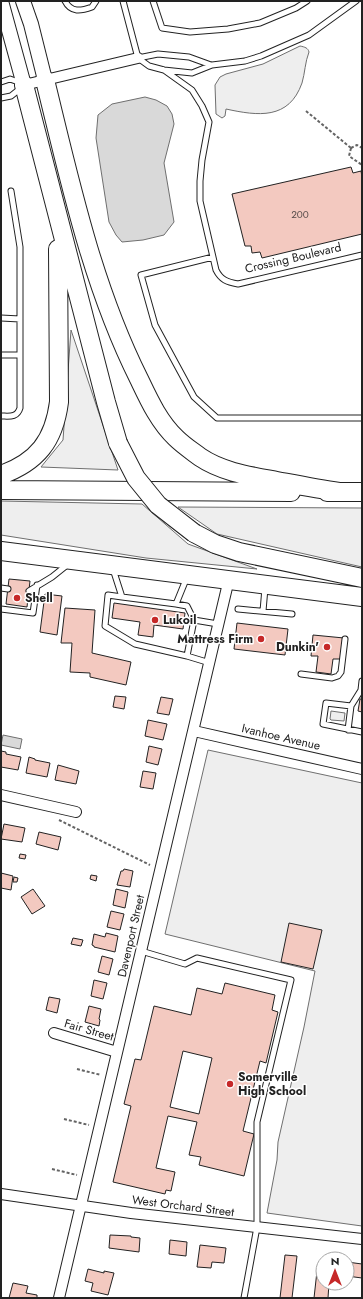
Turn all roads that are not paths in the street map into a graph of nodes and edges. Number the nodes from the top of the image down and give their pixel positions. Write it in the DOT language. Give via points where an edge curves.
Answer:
graph roads {
  1 [pos="2,1"];
  2 [pos="23,1"];
  3 [pos="65,1"];
  4 [pos="96,1"];
  5 [pos="123,1"];
  6 [pos="154,1"];
  7 [pos="307,1"];
  8 [pos="356,1"];
  9 [pos="138,58"];
  10 [pos="212,65"];
  11 [pos="164,70"];
  12 [pos="44,80"];
  13 [pos="1,82"];
  14 [pos="24,85"];
  15 [pos="1,98"];
  16 [pos="11,191"];
  17 [pos="57,214"];
  18 [pos="362,255"];
  19 [pos="213,257"];
  20 [pos="1,318"];
  21 [pos="20,319"];
  22 [pos="1,355"];
  23 [pos="20,355"];
  24 [pos="1,416"];
  25 [pos="362,418"];
  26 [pos="1,475"];
  27 [pos="1,490"];
  28 [pos="339,492"];
  29 [pos="362,492"];
  30 [pos="1,551"];
  31 [pos="74,559"];
  32 [pos="111,564"];
  33 [pos="188,574"];
  34 [pos="362,578"];
  35 [pos="229,579"];
  36 [pos="265,584"];
  37 [pos="38,585"];
  38 [pos="1,588"];
  39 [pos="8,589"];
  40 [pos="28,591"];
  41 [pos="122,597"];
  42 [pos="362,597"];
  43 [pos="176,604"];
  44 [pos="1,609"];
  45 [pos="238,609"];
  46 [pos="263,611"];
  47 [pos="292,614"];
  48 [pos="194,620"];
  49 [pos="219,624"];
  50 [pos="345,639"];
  51 [pos="187,656"];
  52 [pos="210,663"];
  53 [pos="301,674"];
  54 [pos="362,681"];
  55 [pos="351,706"];
  56 [pos="348,730"];
  57 [pos="194,731"];
  58 [pos="362,732"];
  59 [pos="362,769"];
  60 [pos="1,795"];
  61 [pos="76,812"];
  62 [pos="141,951"];
  63 [pos="54,1033"];
  64 [pos="117,1052"];
  65 [pos="1,1194"];
  66 [pos="80,1206"];
  67 [pos="257,1227"];
  68 [pos="362,1239"];
  69 [pos="59,1298"];
  70 [pos="244,1298"];
  1 -- 14 [label="street"];
  2 -- 12 [label="street"];
  3 -- 4 [label="lane" via="71,9 79,11 92,7"];
  5 -- 9 [label="lane"];
  6 -- 7 [label="lane" via="162,28 190,32 260,24"];
  8 -- 10 [label="lane, Crossing Boulevard" via="309,35 245,61"];
  9 -- 10 [label="lane, Crossing Boulevard" via="158,54 189,57"];
  9 -- 11 [label="lane, Crossing Boulevard" via="149,66"];
  9 -- 12 [label="street, Crossing Boulevard"];
  10 -- 11 [label="lane, Crossing Boulevard" via="192,73"];
  11 -- 19 [label="lane, Crossing Boulevard" via="192,90 208,122 202,160 200,201"];
  12 -- 14 [label="street, Crossing Boulevard"];
  12 -- 28 [label="highway" via="95,272 123,348 158,416 175,438 200,457 224,470"];
  13 -- 14 [label="lane" via="10,79"];
  14 -- 15 [label="lane" via="11,96"];
  14 -- 17 [label="highway"];
  16 -- 21 [label="lane" via="20,247"];
  17 -- 26 [label="highway" via="57,419 51,435 41,449 17,469"];
  17 -- 34 [label="highway, bridge" via="118,443 136,478 158,505 194,533 215,544 239,552"];
  18 -- 19 [label="lane, Crossing Boulevard" via="238,284 224,280 220,276"];
  19 -- 25 [label="lane" via="141,275 155,325 194,397 216,418"];
  20 -- 21 [label="lane"];
  21 -- 23 [label="lane"];
  22 -- 23 [label="lane"];
  23 -- 24 [label="lane" via="20,410 14,416"];
  27 -- 28 [label="highway"];
  28 -- 29 [label="highway"];
  30 -- 31 [label="highway"];
  31 -- 32 [label="highway"];
  31 -- 37 [label="lane"];
  32 -- 33 [label="highway"];
  32 -- 41 [label="lane"];
  33 -- 35 [label="highway"];
  33 -- 43 [label="lane"];
  35 -- 36 [label="highway"];
  35 -- 49 [label="street, Davenport Street"];
  36 -- 42 [label="highway"];
  36 -- 46 [label="lane"];
  37 -- 40 [label="lane"];
  37 -- 44 [label="lane" via="33,613"];
  38 -- 39 [label="lane"];
  41 -- 43 [label="lane"];
  41 -- 51 [label="lane" via="108,596 105,626 135,644"];
  43 -- 48 [label="lane" via="187,606"];
  45 -- 46 [label="lane"];
  46 -- 47 [label="lane"];
  48 -- 49 [label="lane"];
  48 -- 51 [label="lane"];
  49 -- 52 [label="street, Davenport Street"];
  50 -- 53 [label="lane" via="341,672 338,676 335,678"];
  51 -- 52 [label="lane"];
  52 -- 57 [label="street, Davenport Street"];
  54 -- 55 [label="lane"];
  55 -- 56 [label="lane"];
  55 -- 56 [label="lane" via="326,703 323,724"];
  56 -- 58 [label="lane"];
  57 -- 59 [label="street, Ivanhoe Avenue"];
  57 -- 62 [label="street, Davenport Street"];
  60 -- 61 [label="street"];
  62 -- 64 [label="street, Davenport Street"];
  62 -- 67 [label="lane" via="185,964 197,958 292,980 257,1122"];
  63 -- 64 [label="street, Fair Street"];
  64 -- 66 [label="street, Davenport Street"];
  65 -- 66 [label="street, West Orchard Street"];
  66 -- 67 [label="street, West Orchard Street"];
  66 -- 69 [label="street, Davenport Street"];
  67 -- 68 [label="street, West Orchard Street"];
  67 -- 70 [label="lane"];
}
